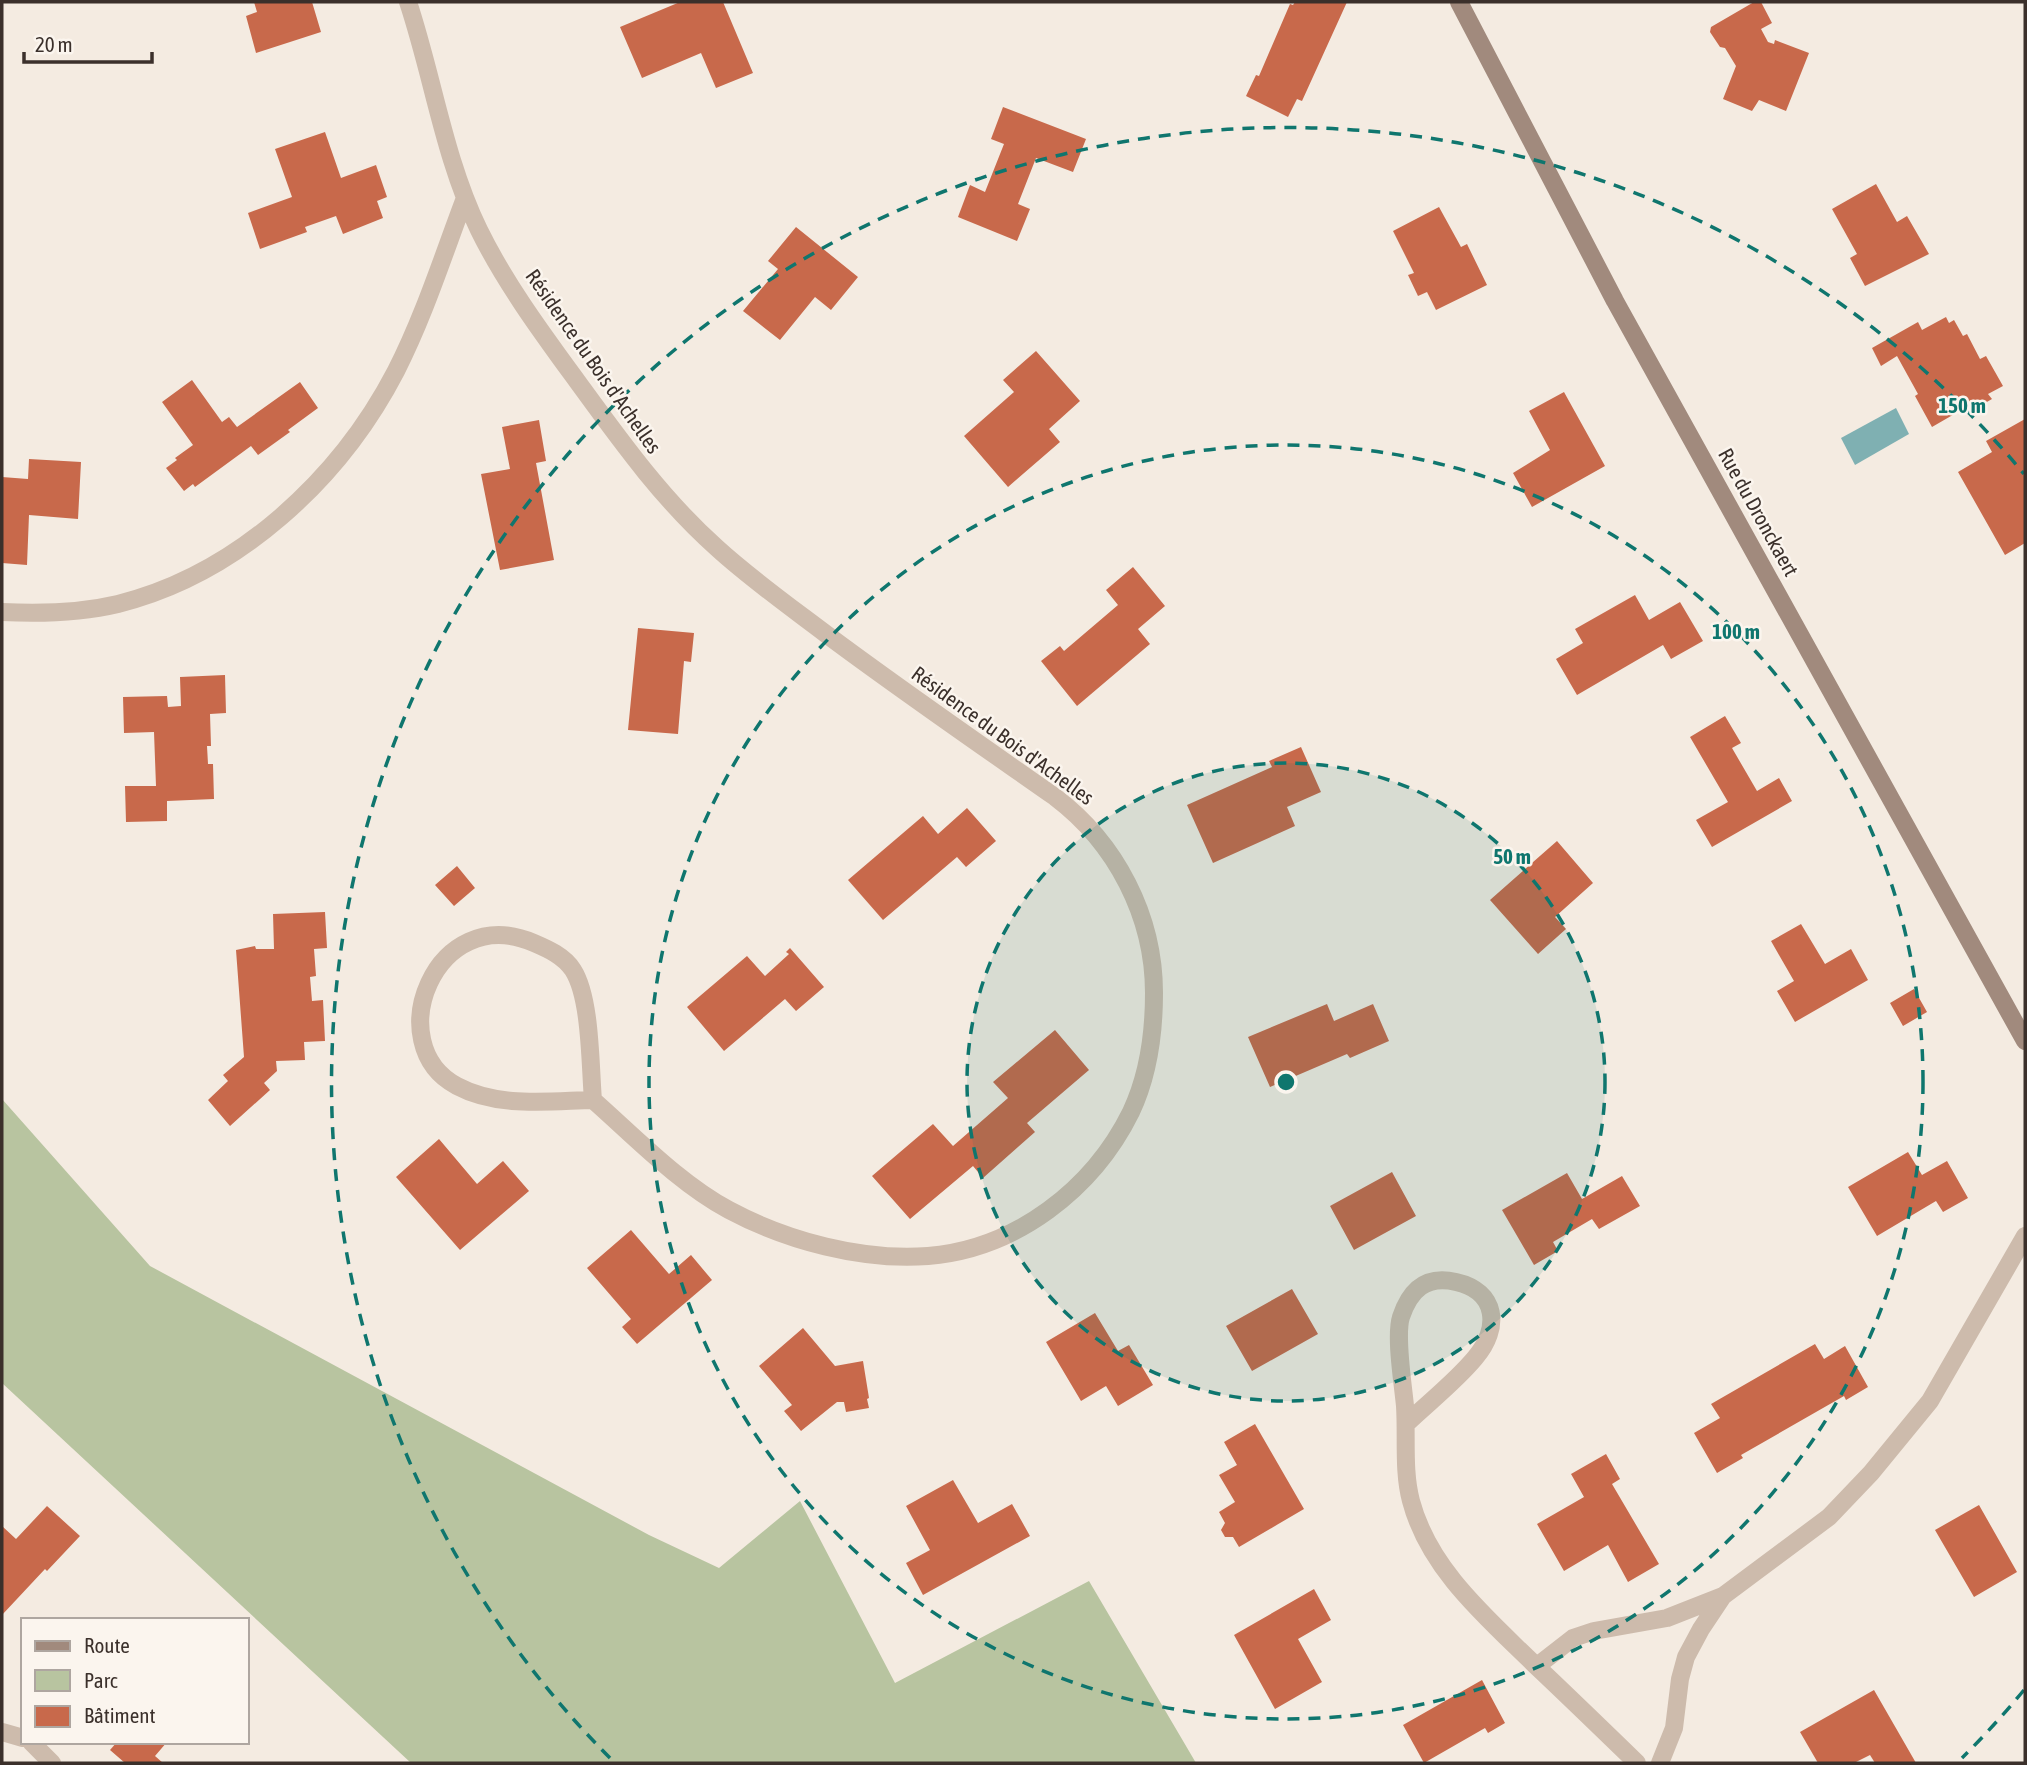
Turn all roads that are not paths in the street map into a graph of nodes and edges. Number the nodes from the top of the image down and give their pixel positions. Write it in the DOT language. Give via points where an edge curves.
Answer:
graph roads {
  1 [pos="408,2"];
  2 [pos="1459,2"];
  3 [pos="465,198"];
  4 [pos="2,612"];
  5 [pos="2025,1041"];
  6 [pos="593,1100"];
  7 [pos="2025,1236"];
  8 [pos="1406,1424"];
  9 [pos="1723,1596"];
  10 [pos="1537,1666"];
  11 [pos="2,1732"];
  12 [pos="21,1737"];
  13 [pos="33,1744"];
  14 [pos="52,1763"];
  15 [pos="1637,1763"];
  16 [pos="1660,1763"];
  1 -- 3 [label="street, Résidence du Bois d'Achelles"];
  2 -- 5 [label="main road, Rue du Dronckaert" via="1615,301"];
  3 -- 4 [label="street" via="395,372 362,426 302,497 230,554 149,594 68,612"];
  3 -- 6 [label="street, Résidence du Bois d'Achelles" via="493,256 539,326 608,425 664,494 716,547 774,595 1083,821 1126,881 1151,954 1154,1008 1148,1058 1119,1134 1096,1167 1066,1197 1021,1227 970,1248 928,1256 883,1256 806,1240 751,1221 709,1199"];
  6 -- 6 [label="street" via="495,1098 456,1086 442,1076 426,1050 421,1014 430,978 452,951 481,936 512,936 546,948 566,962 584,999"];
  7 -- 9 [label="street" via="1913,1424 1829,1517"];
  8 -- 8 [label="street" via="1484,1346 1491,1323 1489,1303 1468,1285 1438,1279 1418,1287 1409,1297 1399,1324"];
  8 -- 10 [label="street" via="1412,1503 1437,1558 1471,1602"];
  9 -- 10 [label="street" via="1667,1618 1573,1638"];
  9 -- 16 [label="street" via="1686,1657 1674,1728"];
  10 -- 15 [label="street"];
  11 -- 12 [label="street"];
  13 -- 14 [label="street"];
}
